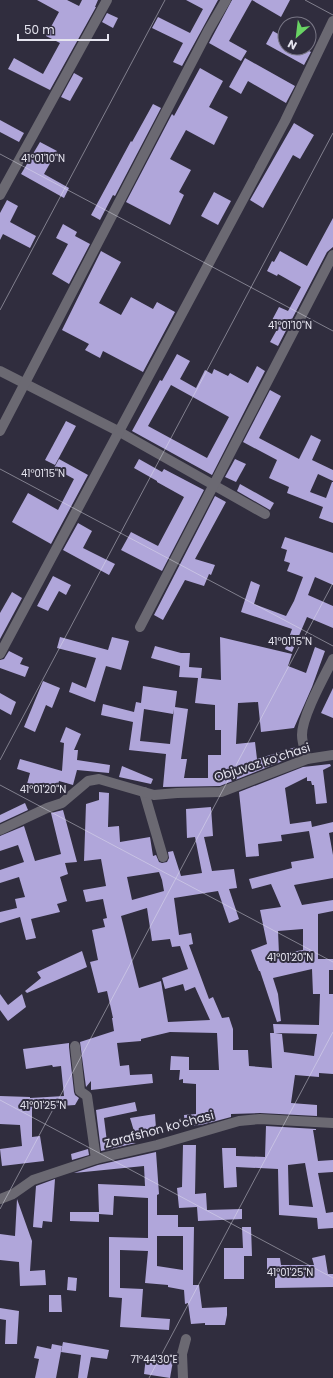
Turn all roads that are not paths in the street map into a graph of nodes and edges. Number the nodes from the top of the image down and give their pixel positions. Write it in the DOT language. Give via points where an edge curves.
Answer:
graph roads {
  1 [pos="106,0"];
  2 [pos="226,0"];
  3 [pos="333,21"];
  4 [pos="0,195"];
  5 [pos="333,255"];
  6 [pos="0,371"];
  7 [pos="25,384"];
  8 [pos="0,431"];
  9 [pos="118,431"];
  10 [pos="214,485"];
  11 [pos="265,514"];
  12 [pos="140,627"];
  13 [pos="0,654"];
  14 [pos="333,659"];
  15 [pos="333,755"];
  16 [pos="307,759"];
  17 [pos="144,792"];
  18 [pos="0,830"];
  19 [pos="164,857"];
  20 [pos="75,1046"];
  21 [pos="333,1123"];
  22 [pos="96,1159"];
  23 [pos="0,1199"];
  24 [pos="186,1339"];
  25 [pos="183,1378"];
  1 -- 4 [label="street"];
  2 -- 7 [label="street"];
  3 -- 9 [label="street" via="285,120"];
  5 -- 10 [label="street"];
  6 -- 7 [label="street"];
  7 -- 8 [label="street"];
  7 -- 9 [label="street"];
  9 -- 10 [label="street"];
  9 -- 13 [label="street"];
  10 -- 11 [label="street"];
  10 -- 12 [label="street"];
  14 -- 16 [label="street" via="302,727"];
  15 -- 16 [label="street, Objuvoz koʻchasi"];
  16 -- 17 [label="street, Objuvoz koʻchasi" via="221,792 154,795"];
  17 -- 18 [label="street, Objuvoz koʻchasi" via="99,779 88,781 62,803"];
  17 -- 19 [label="street"];
  20 -- 22 [label="street" via="80,1091 87,1096"];
  21 -- 22 [label="street, Zarafshon koʻchasi" via="239,1120 157,1145"];
  22 -- 23 [label="street, Zarafshon koʻchasi" via="33,1180 14,1194"];
  24 -- 25 [label="street" via="182,1354"];
}
